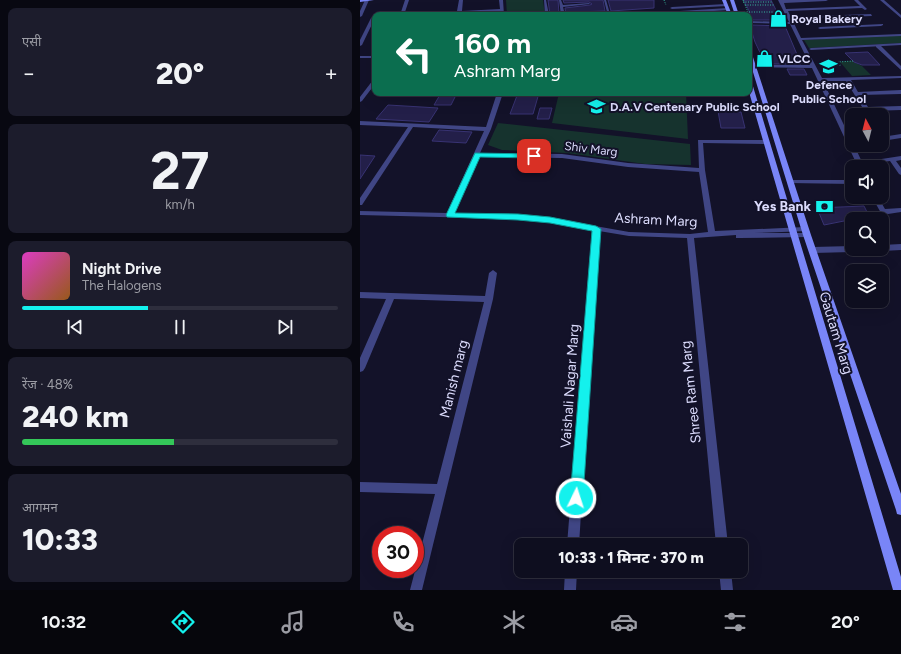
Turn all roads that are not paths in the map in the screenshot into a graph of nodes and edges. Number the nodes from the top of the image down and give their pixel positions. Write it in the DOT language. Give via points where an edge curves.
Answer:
graph roads {
  1 [pos="367,0"];
  2 [pos="372,0"];
  3 [pos="407,0"];
  4 [pos="462,0"];
  5 [pos="501,0"];
  6 [pos="545,0"];
  7 [pos="560,0"];
  8 [pos="605,0"];
  9 [pos="724,0"];
  10 [pos="732,0"];
  11 [pos="826,0"];
  12 [pos="856,0"];
  13 [pos="882,0"];
  14 [pos="360,1"];
  15 [pos="589,2"];
  16 [pos="561,6"];
  17 [pos="783,6"];
  18 [pos="727,7"];
  19 [pos="863,7"];
  20 [pos="672,8"];
  21 [pos="502,10"];
  22 [pos="810,10"];
  23 [pos="403,12"];
  24 [pos="459,12"];
  25 [pos="480,12"];
  26 [pos="547,12"];
  27 [pos="562,12"];
  28 [pos="592,12"];
  29 [pos="609,12"];
  30 [pos="689,12"];
  31 [pos="729,12"];
  32 [pos="736,12"];
  33 [pos="871,15"];
  34 [pos="360,17"];
  35 [pos="815,17"];
  36 [pos="901,17"];
  37 [pos="372,18"];
  38 [pos="372,21"];
  39 [pos="752,22"];
  40 [pos="792,23"];
  41 [pos="881,25"];
  42 [pos="367,28"];
  43 [pos="820,28"];
  44 [pos="360,29"];
  45 [pos="892,35"];
  46 [pos="901,35"];
  47 [pos="826,38"];
  48 [pos="361,39"];
  49 [pos="800,39"];
  50 [pos="901,44"];
  51 [pos="360,45"];
  52 [pos="878,46"];
  53 [pos="811,49"];
  54 [pos="360,57"];
  55 [pos="372,57"];
  56 [pos="752,60"];
  57 [pos="754,66"];
  58 [pos="814,66"];
  59 [pos="820,66"];
  60 [pos="901,69"];
  61 [pos="901,77"];
  62 [pos="820,80"];
  63 [pos="848,80"];
  64 [pos="372,85"];
  65 [pos="901,92"];
  66 [pos="752,93"];
  67 [pos="857,94"];
  68 [pos="499,96"];
  69 [pos="360,100"];
  70 [pos="866,108"];
  71 [pos="889,108"];
  72 [pos="901,108"];
  73 [pos="360,123"];
  74 [pos="410,126"];
  75 [pos="488,129"];
  76 [pos="845,131"];
  77 [pos="901,136"];
  78 [pos="889,137"];
  79 [pos="766,142"];
  80 [pos="477,155"];
  81 [pos="901,158"];
  82 [pos="892,159"];
  83 [pos="887,160"];
  84 [pos="702,170"];
  85 [pos="901,173"];
  86 [pos="791,182"];
  87 [pos="845,182"];
  88 [pos="360,203"];
  89 [pos="879,204"];
  90 [pos="901,210"];
  91 [pos="360,213"];
  92 [pos="450,215"];
  93 [pos="596,229"];
  94 [pos="792,232"];
  95 [pos="806,232"];
  96 [pos="712,235"];
  97 [pos="690,236"];
  98 [pos="901,247"];
  99 [pos="889,248"];
  100 [pos="845,249"];
  101 [pos="813,250"];
  102 [pos="493,273"];
  103 [pos="360,295"];
  104 [pos="391,296"];
  105 [pos="488,299"];
  106 [pos="360,368"];
  107 [pos="360,487"];
  108 [pos="440,489"];
  109 [pos="901,510"];
  110 [pos="574,538"];
  111 [pos="721,538"];
  112 [pos="571,578"];
  113 [pos="726,578"];
  114 [pos="416,590"];
  115 [pos="570,590"];
  116 [pos="727,590"];
  117 [pos="899,590"];
  1 -- 2 [label="street"];
  1 -- 14 [label="street"];
  1 -- 34 [label="street"];
  3 -- 23 [label="street"];
  4 -- 24 [label="street"];
  5 -- 21 [label="street"];
  6 -- 26 [label="lane"];
  7 -- 16 [label="lane"];
  8 -- 29 [label="lane"];
  9 -- 18 [label="street"];
  10 -- 32 [label="street"];
  11 -- 17 [label="street"];
  12 -- 19 [label="street"];
  13 -- 36 [label="street"];
  15 -- 16 [label="lane"];
  15 -- 28 [label="lane"];
  16 -- 27 [label="lane"];
  17 -- 22 [label="street"];
  17 -- 40 [label="street"];
  18 -- 20 [label="lane"];
  18 -- 30 [label="street"];
  18 -- 31 [label="street"];
  19 -- 22 [label="street"];
  19 -- 33 [label="street"];
  21 -- 25 [label="street"];
  22 -- 35 [label="street"];
  33 -- 35 [label="street"];
  33 -- 41 [label="street"];
  34 -- 37 [label="street"];
  35 -- 43 [label="street"];
  38 -- 42 [label="street"];
  39 -- 40 [label="street"];
  40 -- 49 [label="street"];
  41 -- 43 [label="street"];
  41 -- 45 [label="street"];
  42 -- 44 [label="street"];
  42 -- 48 [label="street"];
  43 -- 47 [label="street"];
  45 -- 46 [label="street"];
  45 -- 47 [label="street"];
  47 -- 49 [label="street"];
  48 -- 51 [label="street"];
  49 -- 58 [label="street"];
  50 -- 52 [label="lane"];
  52 -- 53 [label="lane"];
  52 -- 60 [label="street"];
  54 -- 55 [label="street"];
  56 -- 57 [label="street, Gautam Marg"];
  57 -- 58 [label="street"];
  57 -- 86 [label="street, Gautam Marg"];
  58 -- 59 [label="street"];
  58 -- 62 [label="street"];
  61 -- 63 [label="street"];
  62 -- 63 [label="street"];
  62 -- 76 [label="street"];
  63 -- 67 [label="street"];
  64 -- 69 [label="street"];
  65 -- 67 [label="street"];
  66 -- 79 [label="street, Gautam Marg"];
  67 -- 70 [label="street"];
  68 -- 75 [label="street"];
  71 -- 72 [label="street"];
  73 -- 74 [label="street"];
  74 -- 75 [label="street"];
  74 -- 88 [label="street"];
  75 -- 80 [label="street"];
  77 -- 78 [label="street"];
  79 -- 84 [label="street" via="700,141"];
  79 -- 94 [label="street, Gautam Marg"];
  80 -- 84 [label="street, Shiv Marg" via="562,156 628,165"];
  80 -- 92 [label="street"];
  81 -- 82 [label="street"];
  82 -- 83 [label="street"];
  82 -- 85 [label="street"];
  84 -- 96 [label="street"];
  86 -- 87 [label="street"];
  86 -- 95 [label="street, Gautam Marg"];
  89 -- 90 [label="street" via="883,211"];
  91 -- 92 [label="street, Ashram Marg"];
  92 -- 93 [label="street, Ashram Marg" via="550,220"];
  93 -- 97 [label="street, Ashram Marg" via="628,234"];
  93 -- 110 [label="street, Vaishali Nagar Marg"];
  94 -- 95 [label="street, Ashram Marg"];
  94 -- 96 [label="street, Ashram Marg" via="752,237"];
  94 -- 117 [label="street, Gautam Marg"];
  95 -- 101 [label="street, Gautam Marg"];
  96 -- 97 [label="street, Ashram Marg"];
  97 -- 111 [label="street, Shree Ram Marg"];
  98 -- 99 [label="street"];
  100 -- 101 [label="street"];
  101 -- 109 [label="street, Gautam Marg"];
  102 -- 105 [label="street, Manish marg"];
  103 -- 104 [label="street"];
  104 -- 105 [label="street"];
  104 -- 106 [label="street"];
  105 -- 108 [label="street, Manish marg"];
  107 -- 108 [label="street"];
  108 -- 114 [label="street, Manish marg"];
  112 -- 115 [label="street"];
  113 -- 116 [label="street"];
}
